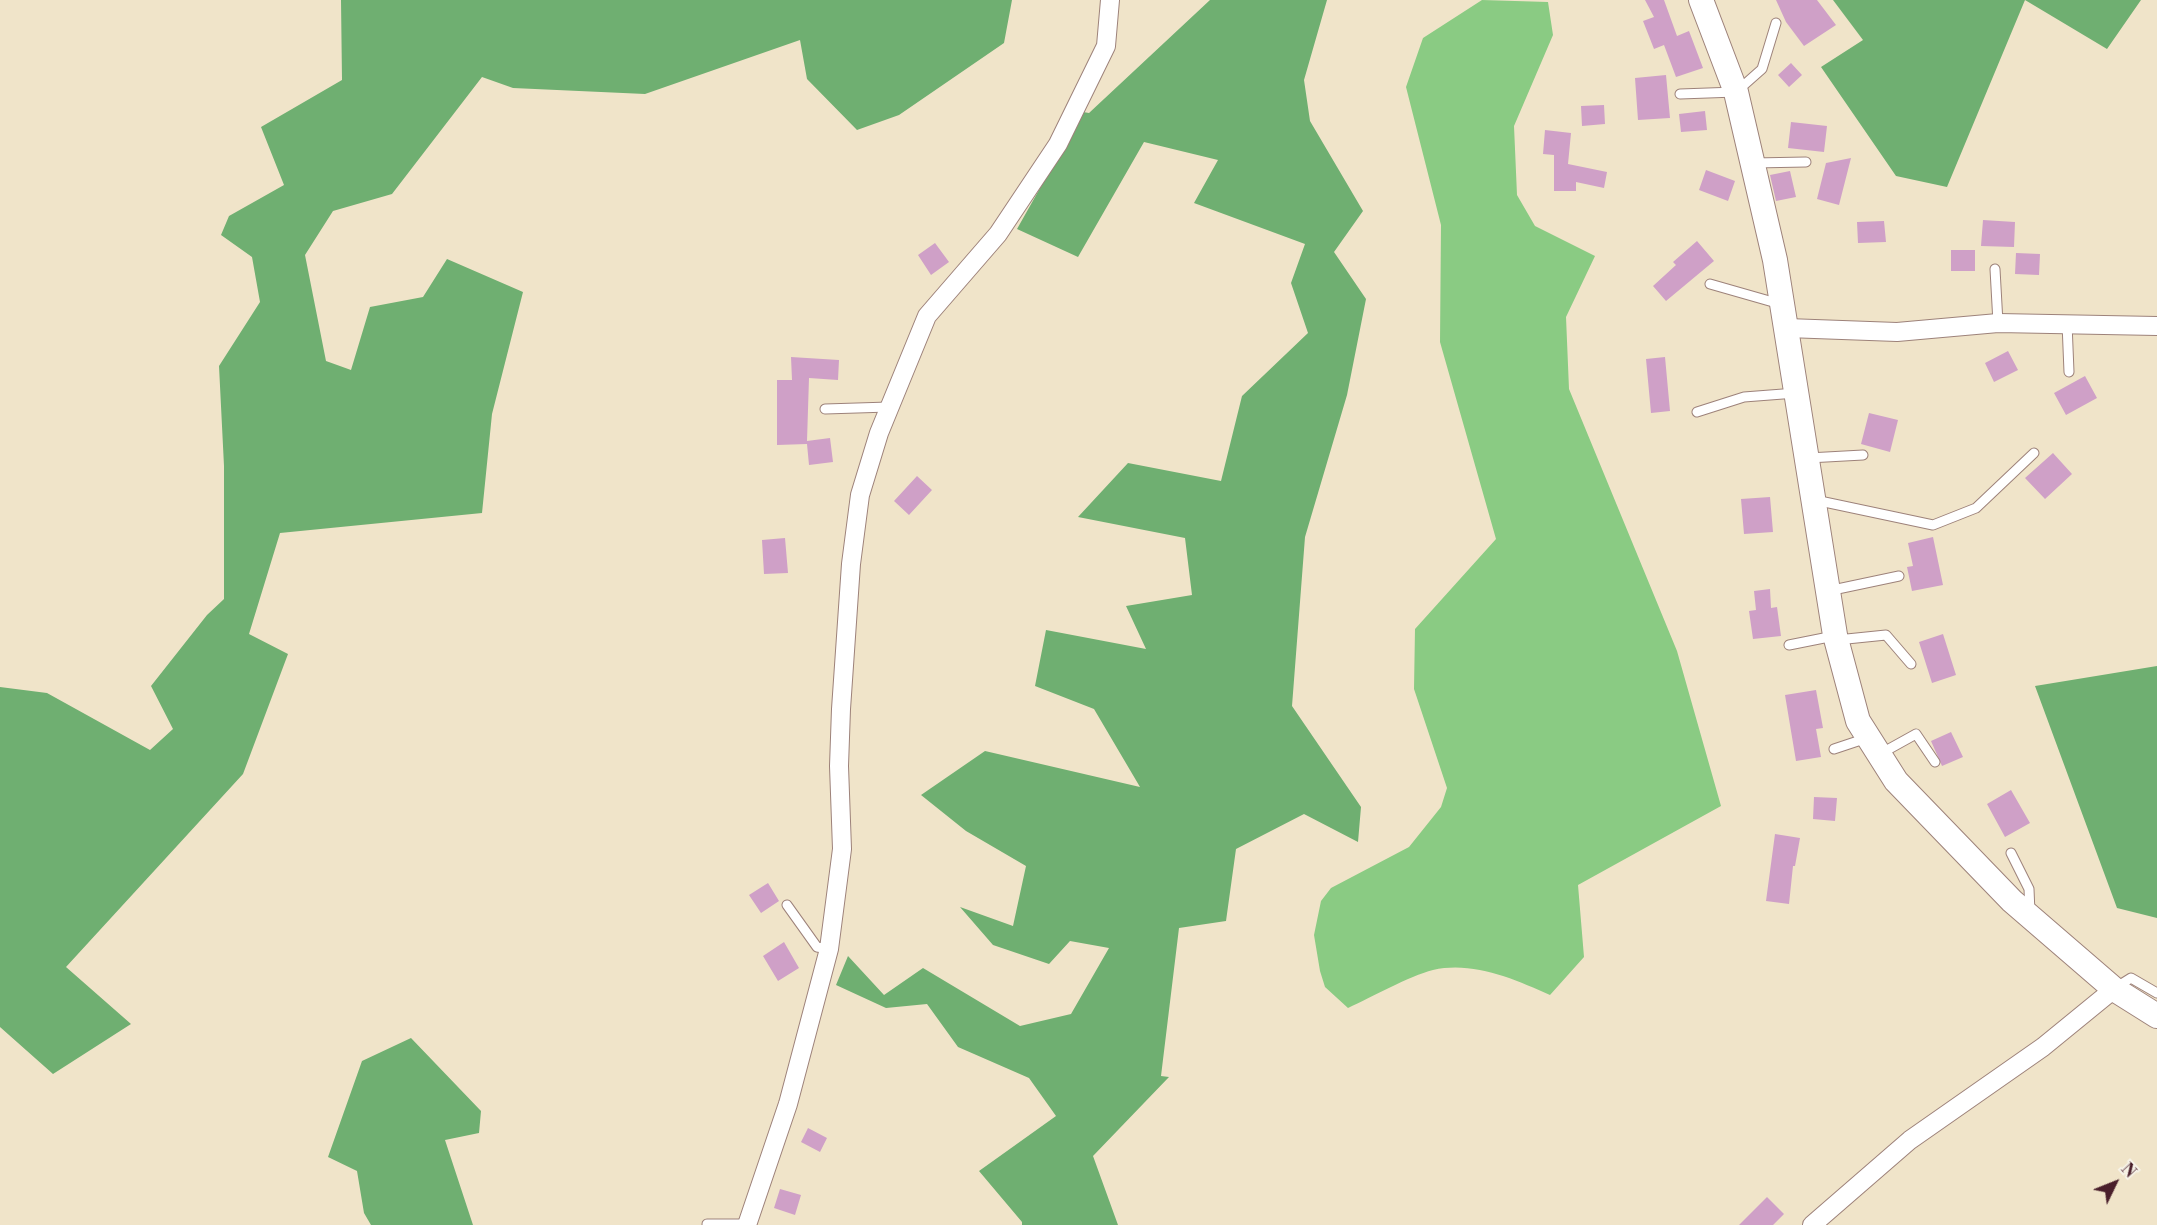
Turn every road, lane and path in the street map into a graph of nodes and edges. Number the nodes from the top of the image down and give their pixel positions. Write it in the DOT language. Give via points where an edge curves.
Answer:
graph roads {
  1 [pos="1110,0"];
  2 [pos="1701,0"];
  3 [pos="1776,23"];
  4 [pos="1736,93"];
  5 [pos="1680,94"];
  6 [pos="1806,162"];
  7 [pos="1753,163"];
  8 [pos="1995,269"];
  9 [pos="1710,284"];
  10 [pos="1785,316"];
  11 [pos="1998,323"];
  12 [pos="2067,323"];
  13 [pos="2157,326"];
  14 [pos="2069,372"];
  15 [pos="1796,393"];
  16 [pos="889,407"];
  17 [pos="825,409"];
  18 [pos="1697,412"];
  19 [pos="2034,453"];
  20 [pos="1863,455"];
  21 [pos="1806,458"];
  22 [pos="1812,499"];
  23 [pos="1899,576"];
  24 [pos="1827,591"];
  25 [pos="1836,638"];
  26 [pos="1789,645"];
  27 [pos="1911,664"];
  28 [pos="1872,747"];
  29 [pos="1834,749"];
  30 [pos="1935,762"];
  31 [pos="2011,854"];
  32 [pos="787,905"];
  33 [pos="2031,919"];
  34 [pos="829,949"];
  35 [pos="2114,989"];
  36 [pos="2157,993"];
  37 [pos="2157,1016"];
  38 [pos="707,1224"];
  39 [pos="747,1224"];
  40 [pos="1812,1225"];
  1 -- 16 [label="street" via="1106,46 1058,144 998,234 927,316"];
  2 -- 4 [label="street"];
  3 -- 4 [label="lane" via="1762,69"];
  4 -- 5 [label="lane"];
  4 -- 7 [label="street"];
  6 -- 7 [label="lane"];
  7 -- 10 [label="street"];
  8 -- 11 [label="lane"];
  9 -- 10 [label="lane"];
  10 -- 11 [label="street" via="1897,332"];
  10 -- 15 [label="street"];
  11 -- 12 [label="street"];
  12 -- 13 [label="street"];
  12 -- 14 [label="lane"];
  15 -- 18 [label="lane" via="1744,397"];
  15 -- 21 [label="street"];
  16 -- 17 [label="lane"];
  16 -- 34 [label="street" via="860,495 851,564 839,755 842,849"];
  19 -- 22 [label="lane" via="1976,508 1933,525"];
  20 -- 21 [label="lane"];
  21 -- 22 [label="street"];
  22 -- 24 [label="street"];
  23 -- 24 [label="lane"];
  24 -- 25 [label="street"];
  25 -- 26 [label="lane"];
  25 -- 27 [label="lane" via="1886,635"];
  25 -- 28 [label="street" via="1858,722"];
  28 -- 29 [label="lane"];
  28 -- 30 [label="lane" via="1916,734"];
  28 -- 33 [label="street" via="1896,781"];
  31 -- 33 [label="lane" via="2029,889"];
  32 -- 34 [label="lane" via="817,947"];
  33 -- 35 [label="street"];
  34 -- 39 [label="street" via="789,1104"];
  35 -- 36 [label="lane" via="2131,978"];
  35 -- 37 [label="street"];
  35 -- 40 [label="street" via="2043,1047 1910,1140"];
  38 -- 39 [label="lane"];
}
